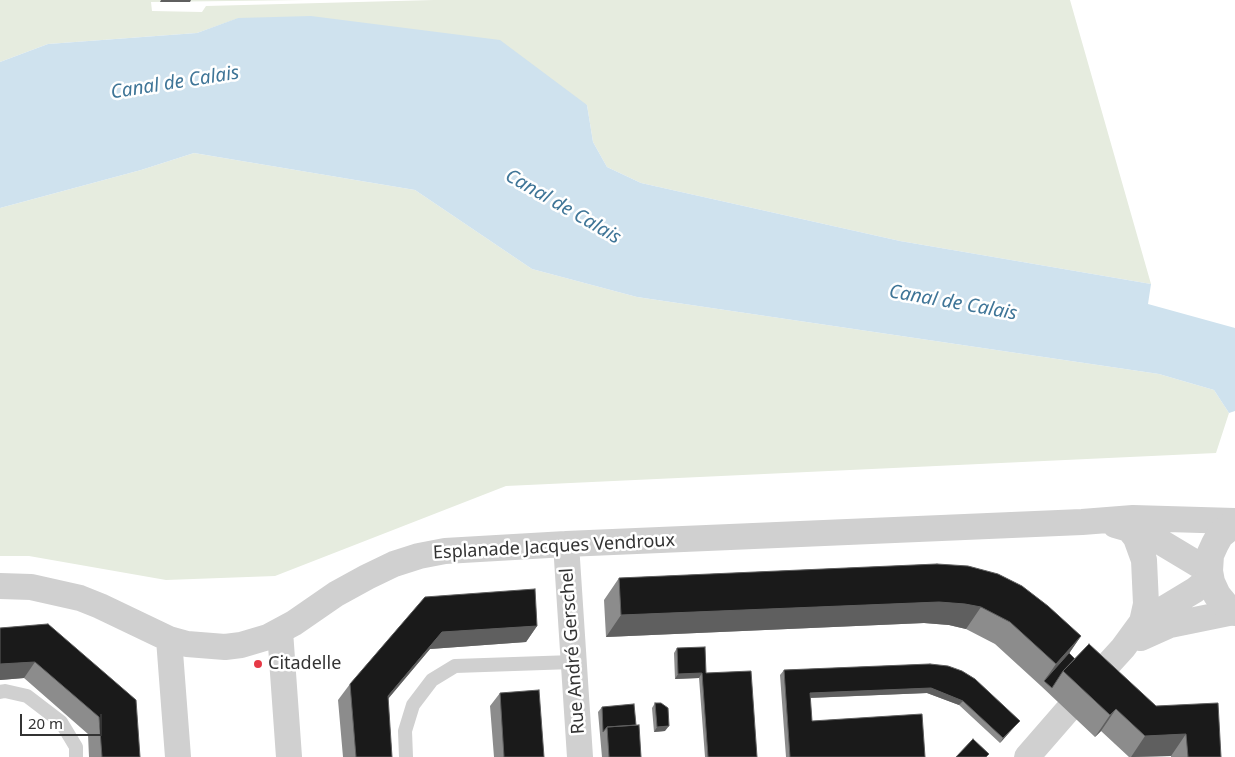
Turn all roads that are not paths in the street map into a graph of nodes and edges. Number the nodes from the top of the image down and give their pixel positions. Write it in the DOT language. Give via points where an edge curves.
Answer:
graph roads {
  1 [pos="1082,522"];
  2 [pos="1235,522"];
  3 [pos="1128,528"];
  4 [pos="566,544"];
  5 [pos="1210,574"];
  6 [pos="0,586"];
  7 [pos="1234,612"];
  8 [pos="1142,622"];
  9 [pos="280,631"];
  10 [pos="169,639"];
  11 [pos="1123,648"];
  12 [pos="573,662"];
  13 [pos="1092,682"];
  14 [pos="0,692"];
  15 [pos="1067,711"];
  16 [pos="76,757"];
  17 [pos="178,757"];
  18 [pos="289,757"];
  19 [pos="406,757"];
  20 [pos="580,757"];
  21 [pos="1027,757"];
  1 -- 2 [label="street, Esplanade Jacques Vendroux" via="1133,518"];
  1 -- 3 [label="street, Esplanade Jacques Vendroux"];
  1 -- 4 [label="street, Esplanade Jacques Vendroux"];
  2 -- 5 [label="street" via="1214,544 1210,554"];
  3 -- 5 [label="street, Esplanade Jacques Vendroux" via="1170,546"];
  3 -- 8 [label="street" via="1136,538 1144,560 1146,604"];
  4 -- 9 [label="street, Esplanade Jacques Vendroux" via="445,551 419,556 367,576"];
  4 -- 12 [label="street, Rue André Gerschel"];
  5 -- 7 [label="street" via="1217,595"];
  5 -- 8 [label="street" via="1195,590"];
  6 -- 10 [label="street, Esplanade Jacques Vendroux" via="31,587 80,598"];
  7 -- 11 [label="street" via="1170,625"];
  8 -- 11 [label="street"];
  9 -- 10 [label="street, Esplanade Jacques Vendroux" via="256,642 225,647"];
  9 -- 18 [label="street"];
  10 -- 17 [label="street"];
  11 -- 13 [label="street"];
  12 -- 19 [label="lane" via="455,666 432,680 413,705 405,732"];
  12 -- 20 [label="street, Rue André Gerschel"];
  14 -- 16 [label="lane" via="27,696 60,722 76,747"];
  15 -- 21 [label="street"];
}
